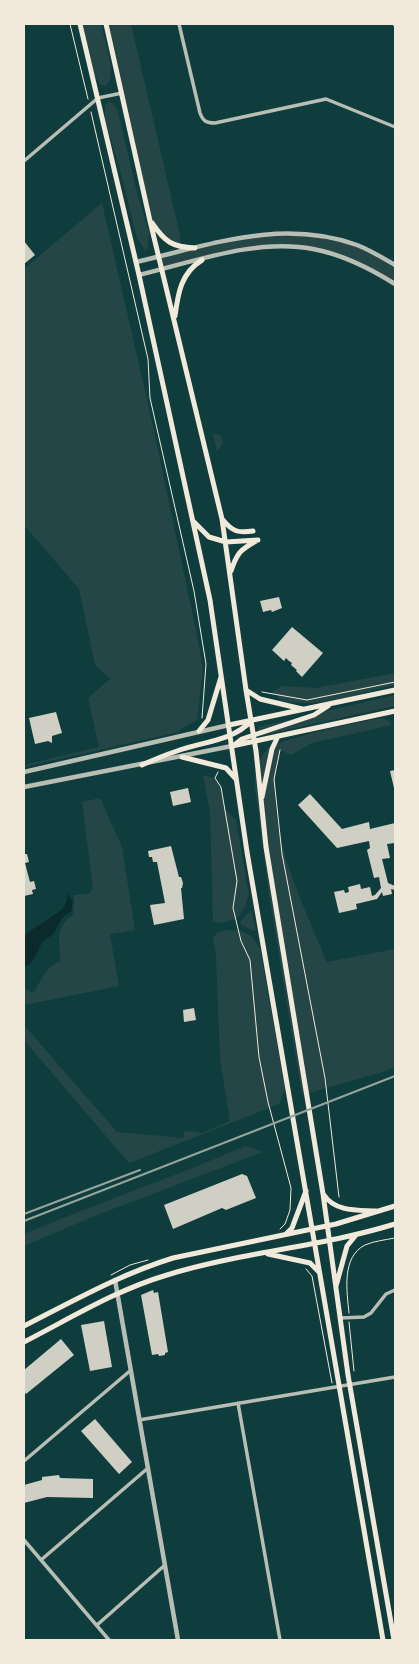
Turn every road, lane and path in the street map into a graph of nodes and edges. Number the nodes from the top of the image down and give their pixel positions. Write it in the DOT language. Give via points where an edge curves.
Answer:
graph roads {
  1 [pos="70,24"];
  2 [pos="80,24"];
  3 [pos="106,24"];
  4 [pos="179,24"];
  5 [pos="122,93"];
  6 [pos="98,98"];
  7 [pos="89,105"];
  8 [pos="395,127"];
  9 [pos="24,161"];
  10 [pos="150,221"];
  11 [pos="195,248"];
  12 [pos="160,256"];
  13 [pos="202,260"];
  14 [pos="136,262"];
  15 [pos="395,265"];
  16 [pos="163,269"];
  17 [pos="139,275"];
  18 [pos="395,284"];
  19 [pos="174,319"];
  20 [pos="222,519"];
  21 [pos="192,520"];
  22 [pos="253,531"];
  23 [pos="226,542"];
  24 [pos="231,572"];
  25 [pos="222,674"];
  26 [pos="395,682"];
  27 [pos="246,690"];
  28 [pos="395,690"];
  29 [pos="261,692"];
  30 [pos="331,704"];
  31 [pos="305,710"];
  32 [pos="395,711"];
  33 [pos="202,720"];
  34 [pos="251,721"];
  35 [pos="229,725"];
  36 [pos="199,731"];
  37 [pos="254,734"];
  38 [pos="230,735"];
  39 [pos="278,736"];
  40 [pos="255,742"];
  41 [pos="232,746"];
  42 [pos="280,750"];
  43 [pos="182,757"];
  44 [pos="142,765"];
  45 [pos="24,772"];
  46 [pos="215,778"];
  47 [pos="236,778"];
  48 [pos="24,787"];
  49 [pos="261,804"];
  50 [pos="306,1190"];
  51 [pos="323,1194"];
  52 [pos="339,1197"];
  53 [pos="395,1206"];
  54 [pos="381,1211"];
  55 [pos="287,1220"];
  56 [pos="395,1224"];
  57 [pos="328,1226"];
  58 [pos="313,1230"];
  59 [pos="283,1235"];
  60 [pos="356,1235"];
  61 [pos="395,1238"];
  62 [pos="329,1241"];
  63 [pos="315,1244"];
  64 [pos="357,1252"];
  65 [pos="265,1253"];
  66 [pos="306,1270"];
  67 [pos="319,1272"];
  68 [pos="115,1280"];
  69 [pos="335,1289"];
  70 [pos="395,1290"];
  71 [pos="117,1293"];
  72 [pos="340,1318"];
  73 [pos="24,1326"];
  74 [pos="24,1342"];
  75 [pos="130,1370"];
  76 [pos="395,1377"];
  77 [pos="350,1384"];
  78 [pos="340,1386"];
  79 [pos="333,1387"];
  80 [pos="238,1403"];
  81 [pos="140,1420"];
  82 [pos="24,1460"];
  83 [pos="148,1468"];
  84 [pos="24,1540"];
  85 [pos="41,1560"];
  86 [pos="165,1565"];
  87 [pos="97,1625"];
  88 [pos="109,1640"];
  89 [pos="178,1640"];
  90 [pos="280,1640"];
  91 [pos="383,1640"];
  92 [pos="394,1640"];
  1 -- 7 [label="path"];
  2 -- 6 [label="main road"];
  3 -- 5 [label="main road"];
  4 -- 8 [label="street" via="200,113 203,120 208,123 326,98"];
  5 -- 6 [label="street"];
  5 -- 10 [label="main road"];
  6 -- 7 [label="street"];
  6 -- 14 [label="main road"];
  7 -- 9 [label="street"];
  7 -- 33 [label="path" via="148,359 150,398 194,591 207,668"];
  10 -- 11 [label="main road" via="170,243"];
  10 -- 12 [label="main road"];
  11 -- 12 [label="street"];
  11 -- 15 [label="street" via="244,236 271,233 319,235 358,245"];
  12 -- 14 [label="street"];
  12 -- 16 [label="main road"];
  13 -- 16 [label="street"];
  13 -- 18 [label="street" via="254,248 313,249 345,259"];
  13 -- 19 [label="main road" via="193,266 182,284"];
  14 -- 17 [label="main road"];
  16 -- 17 [label="street"];
  16 -- 19 [label="main road"];
  17 -- 21 [label="main road"];
  19 -- 20 [label="main road"];
  20 -- 22 [label="main road" via="231,530 238,533"];
  20 -- 23 [label="main road"];
  21 -- 23 [label="main road" via="209,537"];
  21 -- 25 [label="main road" via="210,600"];
  23 -- 24 [label="main road"];
  23 -- 24 [label="main road" via="258,540 241,549"];
  24 -- 27 [label="main road"];
  25 -- 35 [label="main road"];
  25 -- 36 [label="main road" via="208,720"];
  26 -- 29 [label="path" via="307,700"];
  27 -- 31 [label="main road" via="260,699"];
  27 -- 34 [label="main road"];
  28 -- 30 [label="main road"];
  30 -- 31 [label="main road"];
  30 -- 37 [label="main road" via="314,715"];
  31 -- 34 [label="main road"];
  32 -- 39 [label="main road"];
  34 -- 35 [label="main road"];
  34 -- 37 [label="main road"];
  34 -- 38 [label="main road" via="246,727"];
  35 -- 36 [label="street"];
  35 -- 38 [label="main road"];
  36 -- 45 [label="street"];
  37 -- 40 [label="main road"];
  37 -- 41 [label="main road"];
  38 -- 41 [label="main road"];
  38 -- 44 [label="main road" via="176,751"];
  39 -- 40 [label="main road"];
  39 -- 49 [label="main road" via="272,749"];
  40 -- 41 [label="main road"];
  40 -- 49 [label="main road"];
  41 -- 43 [label="street"];
  41 -- 47 [label="main road"];
  42 -- 52 [label="path" via="274,779 282,854 324,1078"];
  43 -- 44 [label="street"];
  43 -- 47 [label="main road" via="226,768"];
  44 -- 48 [label="street"];
  46 -- 55 [label="path" via="221,787 237,881 233,908 241,941 250,960 259,1057 291,1188 291,1205"];
  47 -- 50 [label="main road"];
  49 -- 51 [label="main road"];
  50 -- 58 [label="main road"];
  50 -- 59 [label="main road" via="292,1228"];
  51 -- 54 [label="main road" via="328,1202 336,1207"];
  51 -- 57 [label="main road"];
  53 -- 54 [label="main road"];
  54 -- 57 [label="main road"];
  56 -- 60 [label="main road"];
  57 -- 58 [label="main road"];
  57 -- 62 [label="main road"];
  58 -- 59 [label="main road"];
  58 -- 63 [label="main road"];
  59 -- 68 [label="main road" via="173,1258"];
  60 -- 62 [label="main road"];
  60 -- 69 [label="main road" via="347,1246"];
  61 -- 64 [label="path" via="370,1243"];
  62 -- 63 [label="main road"];
  62 -- 69 [label="main road"];
  63 -- 65 [label="main road"];
  63 -- 67 [label="main road"];
  65 -- 67 [label="main road" via="310,1263"];
  65 -- 71 [label="main road" via="202,1265"];
  66 -- 79 [label="path" via="312,1276"];
  67 -- 78 [label="main road"];
  68 -- 71 [label="street"];
  68 -- 73 [label="main road"];
  69 -- 72 [label="main road"];
  70 -- 72 [label="street" via="386,1294 371,1313 364,1317"];
  71 -- 74 [label="main road"];
  71 -- 75 [label="street"];
  72 -- 77 [label="main road"];
  75 -- 81 [label="street"];
  75 -- 82 [label="street"];
  76 -- 77 [label="street"];
  77 -- 78 [label="street"];
  77 -- 92 [label="main road"];
  78 -- 79 [label="street"];
  78 -- 91 [label="main road"];
  79 -- 80 [label="street"];
  80 -- 81 [label="street"];
  80 -- 90 [label="street"];
  81 -- 83 [label="street"];
  83 -- 85 [label="street"];
  83 -- 86 [label="street"];
  84 -- 85 [label="street"];
  85 -- 87 [label="street"];
  86 -- 87 [label="street"];
  86 -- 89 [label="street"];
  87 -- 88 [label="street"];
}
